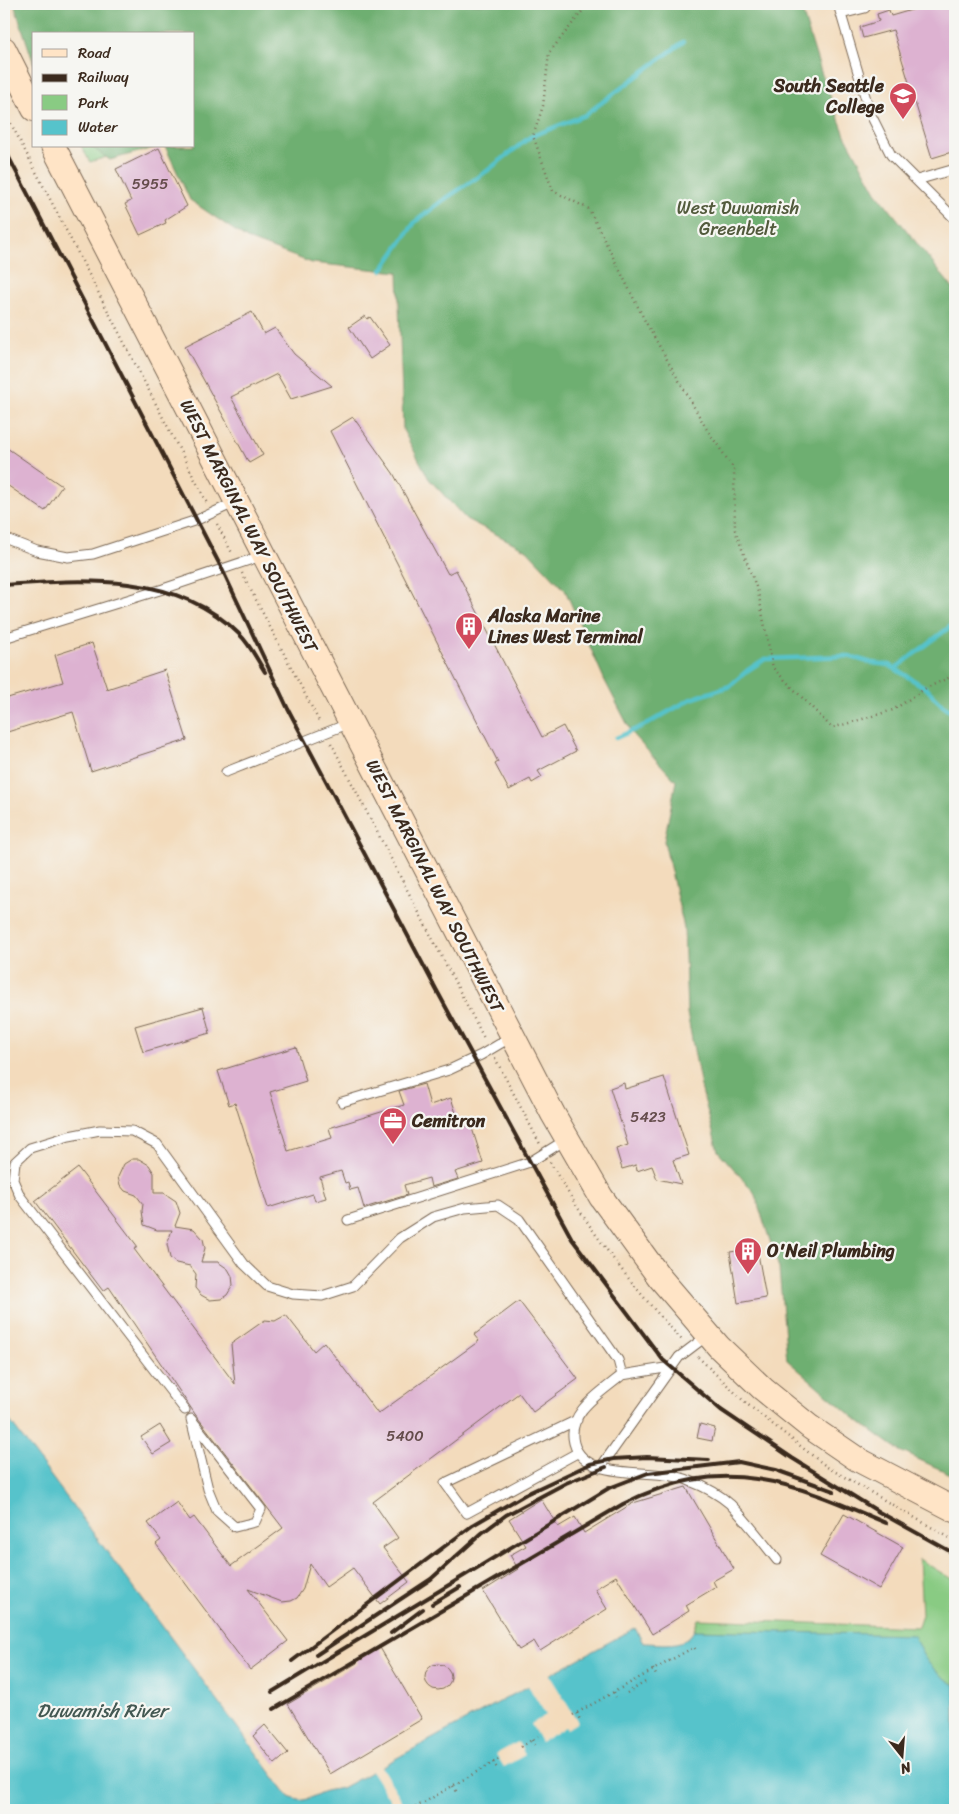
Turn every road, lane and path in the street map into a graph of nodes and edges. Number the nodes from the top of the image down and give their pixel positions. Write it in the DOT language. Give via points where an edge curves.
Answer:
graph roads {
  1 [pos="588,4"];
  2 [pos="838,4"];
  3 [pos="865,8"];
  4 [pos="841,14"];
  5 [pos="4,49"];
  6 [pos="12,85"];
  7 [pos="32,107"];
  8 [pos="54,148"];
  9 [pos="955,169"];
  10 [pos="917,180"];
  11 [pos="955,218"];
  12 [pos="236,502"];
  13 [pos="4,538"];
  14 [pos="264,555"];
  15 [pos="4,638"];
  16 [pos="955,675"];
  17 [pos="351,723"];
  18 [pos="226,772"];
  19 [pos="513,1036"];
  20 [pos="342,1102"];
  21 [pos="567,1138"];
  22 [pos="348,1220"];
  23 [pos="708,1335"];
  24 [pos="671,1367"];
  25 [pos="622,1375"];
  26 [pos="185,1410"];
  27 [pos="191,1419"];
  28 [pos="577,1420"];
  29 [pos="577,1453"];
  30 [pos="600,1468"];
  31 [pos="955,1510"];
  32 [pos="777,1560"];
  33 [pos="955,1590"];
  34 [pos="955,1625"];
  35 [pos="697,1652"];
  36 [pos="654,1670"];
  37 [pos="656,1675"];
  38 [pos="633,1681"];
  39 [pos="647,1681"];
  40 [pos="636,1687"];
  41 [pos="614,1692"];
  42 [pos="627,1693"];
  43 [pos="616,1697"];
  44 [pos="580,1720"];
  45 [pos="538,1736"];
  46 [pos="532,1740"];
  47 [pos="535,1744"];
  48 [pos="520,1747"];
  49 [pos="499,1759"];
  50 [pos="493,1762"];
  51 [pos="497,1768"];
  52 [pos="453,1786"];
  53 [pos="457,1792"];
  54 [pos="413,1810"];
  1 -- 16 [label="path" via="549,53 543,106 533,136 553,191 589,209 645,321 706,428 734,469 735,530 758,592 774,668 832,728 892,710 926,688"];
  2 -- 4 [label="lane"];
  3 -- 4 [label="lane"];
  4 -- 10 [label="lane" via="870,113 891,155"];
  5 -- 6 [label="main road"];
  6 -- 7 [label="main road"];
  8 -- 12 [label="main road, WEST MARGINAL WAY SOUTHWEST"];
  9 -- 10 [label="lane"];
  10 -- 11 [label="lane"];
  12 -- 13 [label="lane" via="197,520 93,554 68,557 37,551"];
  12 -- 14 [label="main road, WEST MARGINAL WAY SOUTHWEST"];
  14 -- 15 [label="lane"];
  14 -- 17 [label="main road, WEST MARGINAL WAY SOUTHWEST"];
  17 -- 18 [label="lane"];
  17 -- 19 [label="main road, WEST MARGINAL WAY SOUTHWEST"];
  19 -- 20 [label="lane" via="449,1070"];
  19 -- 21 [label="main road, WEST MARGINAL WAY SOUTHWEST"];
  21 -- 22 [label="lane" via="530,1162"];
  21 -- 23 [label="main road, WEST MARGINAL WAY SOUTHWEST" via="601,1197 660,1278"];
  23 -- 24 [label="lane"];
  23 -- 31 [label="main road, WEST MARGINAL WAY SOUTHWEST" via="763,1389 810,1427 857,1459"];
  24 -- 25 [label="lane"];
  24 -- 30 [label="lane"];
  25 -- 26 [label="lane" via="618,1360 519,1219 498,1205 465,1208 433,1217 400,1238 354,1286 322,1296 293,1294 267,1286 244,1264 157,1144 132,1131 100,1130 30,1148 16,1162 13,1180 20,1196"];
  25 -- 28 [label="lane" via="580,1411"];
  27 -- 27 [label="lane" via="261,1509 255,1522 235,1527 217,1511 208,1489"];
  28 -- 29 [label="lane" via="572,1434"];
  28 -- 29 [label="lane" via="445,1483 467,1513"];
  29 -- 30 [label="lane"];
  30 -- 32 [label="lane" via="689,1480 729,1503"];
  33 -- 34 [label="path" via="952,1606"];
  35 -- 36 [label="path" via="694,1647"];
  36 -- 37 [label="path"];
  36 -- 38 [label="path"];
  38 -- 40 [label="path"];
  38 -- 41 [label="path"];
  39 -- 40 [label="path"];
  40 -- 42 [label="path"];
  41 -- 43 [label="path"];
  41 -- 44 [label="path" via="575,1714"];
  45 -- 46 [label="path"];
  46 -- 47 [label="path"];
  46 -- 48 [label="path"];
  49 -- 50 [label="path"];
  50 -- 51 [label="path"];
  50 -- 52 [label="path"];
  52 -- 53 [label="path"];
  52 -- 54 [label="path"];
}
